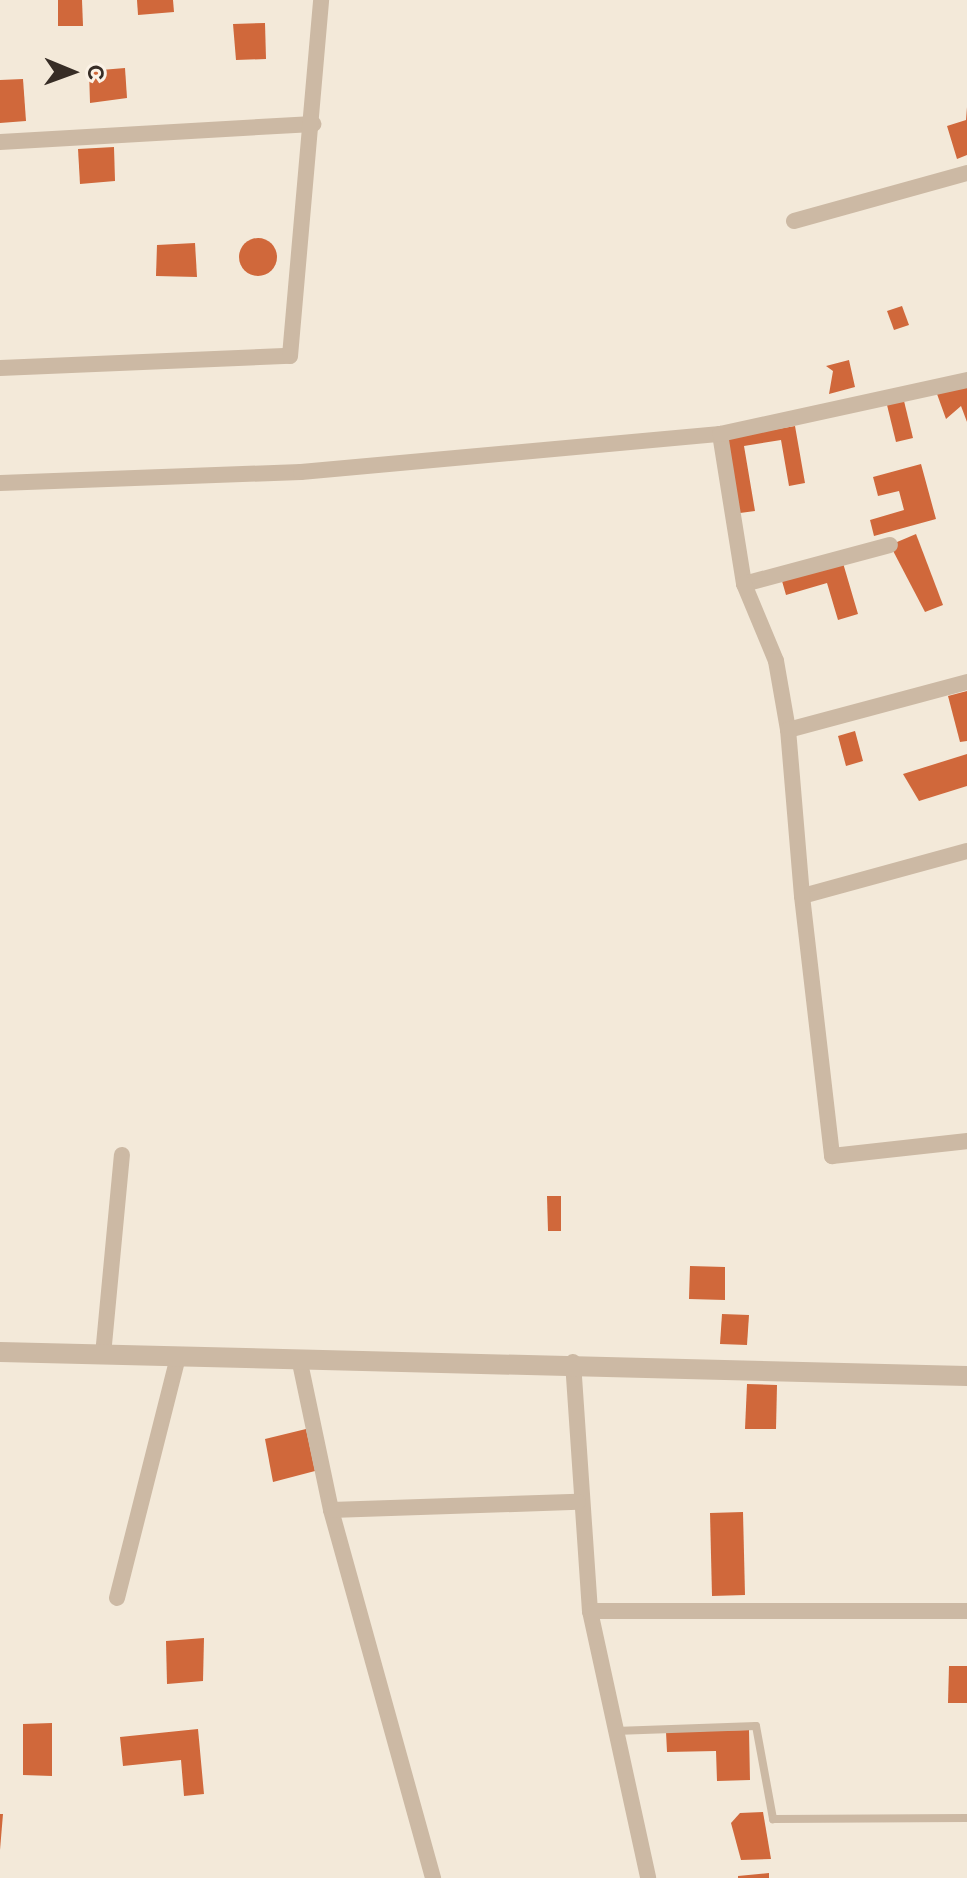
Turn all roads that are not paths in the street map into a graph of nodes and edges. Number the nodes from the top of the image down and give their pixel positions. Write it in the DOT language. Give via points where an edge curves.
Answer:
graph roads {
  1 [pos="321,0"];
  2 [pos="313,124"];
  3 [pos="0,142"];
  4 [pos="967,173"];
  5 [pos="794,221"];
  6 [pos="0,368"];
  7 [pos="967,380"];
  8 [pos="720,434"];
  9 [pos="0,483"];
  10 [pos="890,545"];
  11 [pos="744,584"];
  12 [pos="967,682"];
  13 [pos="788,730"];
  14 [pos="967,851"];
  15 [pos="802,896"];
  16 [pos="967,1141"];
  17 [pos="122,1155"];
  18 [pos="0,1352"];
  19 [pos="103,1355"];
  20 [pos="178,1357"];
  21 [pos="299,1358"];
  22 [pos="573,1362"];
  23 [pos="967,1376"];
  24 [pos="578,1502"];
  25 [pos="331,1510"];
  26 [pos="117,1598"];
  27 [pos="590,1611"];
  28 [pos="967,1611"];
  29 [pos="615,1731"];
  30 [pos="967,1818"];
  31 [pos="433,1878"];
  32 [pos="648,1878"];
  1 -- 2 [label="street"];
  2 -- 3 [label="street"];
  2 -- 6 [label="street" via="290,356"];
  4 -- 5 [label="street"];
  7 -- 8 [label="street"];
  8 -- 9 [label="street" via="301,472"];
  8 -- 11 [label="street"];
  10 -- 11 [label="street"];
  11 -- 13 [label="street" via="776,661"];
  12 -- 13 [label="street"];
  13 -- 15 [label="street"];
  14 -- 15 [label="street"];
  15 -- 16 [label="street" via="828,1151 838,1158"];
  17 -- 19 [label="street"];
  18 -- 19 [label="street"];
  19 -- 20 [label="street"];
  20 -- 21 [label="street"];
  20 -- 26 [label="street"];
  21 -- 22 [label="street"];
  21 -- 25 [label="street"];
  22 -- 23 [label="street"];
  22 -- 24 [label="street"];
  24 -- 25 [label="street"];
  24 -- 27 [label="street"];
  25 -- 31 [label="street"];
  27 -- 28 [label="street"];
  27 -- 29 [label="street"];
  29 -- 30 [label="lane" via="756,1726 773,1819"];
  29 -- 32 [label="street"];
}
